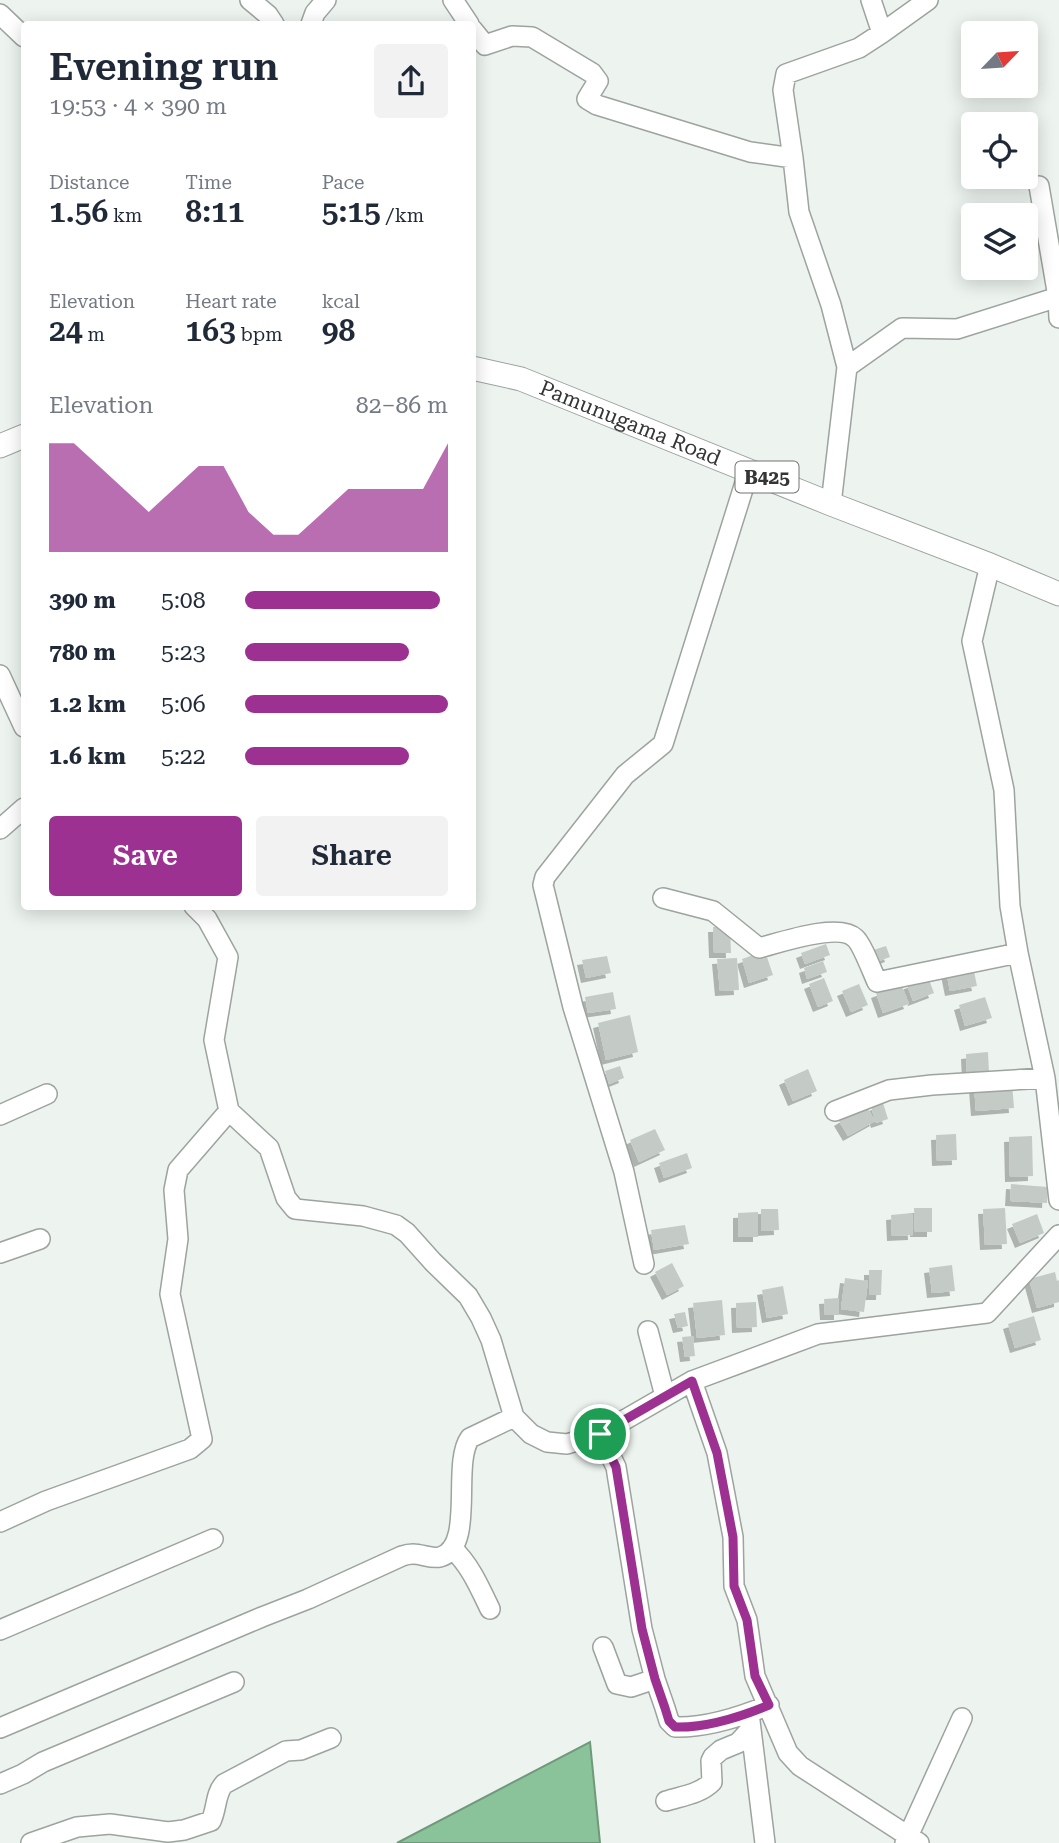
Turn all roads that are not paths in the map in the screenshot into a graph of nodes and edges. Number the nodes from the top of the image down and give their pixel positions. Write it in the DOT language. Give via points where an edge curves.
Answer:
graph roads {
  1 [pos="250,0"];
  2 [pos="453,0"];
  3 [pos="871,0"];
  4 [pos="928,0"];
  5 [pos="0,14"];
  6 [pos="272,21"];
  7 [pos="467,21"];
  8 [pos="883,33"];
  9 [pos="21,34"];
  10 [pos="476,34"];
  11 [pos="793,158"];
  12 [pos="1039,186"];
  13 [pos="1058,298"];
  14 [pos="1059,318"];
  15 [pos="847,367"];
  16 [pos="476,369"];
  17 [pos="21,437"];
  18 [pos="0,446"];
  19 [pos="749,470"];
  20 [pos="831,503"];
  21 [pos="990,565"];
  22 [pos="1059,594"];
  23 [pos="0,676"];
  24 [pos="21,721"];
  25 [pos="21,811"];
  26 [pos="0,829"];
  27 [pos="663,898"];
  28 [pos="198,910"];
  29 [pos="1018,953"];
  30 [pos="1045,1078"];
  31 [pos="47,1094"];
  32 [pos="229,1111"];
  33 [pos="835,1111"];
  34 [pos="0,1115"];
  35 [pos="1059,1200"];
  36 [pos="1059,1235"];
  37 [pos="40,1239"];
  38 [pos="0,1253"];
  39 [pos="644,1264"];
  40 [pos="648,1331"];
  41 [pos="692,1381"];
  42 [pos="665,1396"];
  43 [pos="514,1417"];
  44 [pos="600,1434"];
  45 [pos="0,1522"];
  46 [pos="213,1539"];
  47 [pos="452,1548"];
  48 [pos="489,1609"];
  49 [pos="0,1630"];
  50 [pos="603,1647"];
  51 [pos="655,1679"];
  52 [pos="234,1682"];
  53 [pos="769,1705"];
  54 [pos="962,1717"];
  55 [pos="750,1721"];
  56 [pos="0,1728"];
  57 [pos="331,1738"];
  58 [pos="0,1784"];
  59 [pos="666,1801"];
  60 [pos="911,1841"];
  61 [pos="31,1843"];
  62 [pos="765,1843"];
  1 -- 6 [label="street"];
  2 -- 7 [label="street"];
  3 -- 8 [label="street"];
  4 -- 8 [label="street"];
  5 -- 9 [label="street"];
  8 -- 11 [label="street" via="859,48 786,74 783,90"];
  10 -- 11 [label="street" via="485,46 512,36 532,37 560,53 598,81 587,99 597,105 750,152"];
  11 -- 15 [label="street" via="799,212"];
  12 -- 13 [label="street"];
  13 -- 14 [label="street"];
  13 -- 15 [label="street" via="957,329 902,328"];
  15 -- 20 [label="street"];
  16 -- 19 [label="main road, Pamunugama Road / B425" via="521,379"];
  17 -- 18 [label="main road"];
  19 -- 20 [label="main road, Pamunugama Road / B425"];
  19 -- 39 [label="street" via="663,744 625,775 543,885 573,1007 624,1172"];
  20 -- 21 [label="main road, Pamunugama Road / B425"];
  21 -- 22 [label="main road, Pamunugama Road / B425"];
  21 -- 29 [label="street" via="972,642 1004,790 1010,906"];
  23 -- 24 [label="street"];
  25 -- 26 [label="street"];
  27 -- 29 [label="street" via="713,911 759,948 822,932 848,934 856,938 877,982"];
  28 -- 32 [label="street" via="228,957 214,1040"];
  29 -- 30 [label="street"];
  30 -- 33 [label="street" via="889,1090"];
  30 -- 35 [label="street"];
  31 -- 34 [label="street"];
  32 -- 43 [label="street" via="270,1148 286,1198 295,1209 363,1216 396,1225 468,1296 491,1340"];
  32 -- 45 [label="street" via="178,1170 174,1190 178,1239 170,1294 202,1439 190,1449"];
  36 -- 41 [label="street" via="987,1313 818,1334"];
  37 -- 38 [label="street"];
  40 -- 42 [label="street"];
  41 -- 42 [label="street"];
  41 -- 53 [label="street" via="717,1453 733,1537 734,1586 747,1620 755,1676"];
  42 -- 44 [label="street"];
  43 -- 44 [label="street" via="547,1442 567,1444"];
  43 -- 47 [label="street" via="470,1438 465,1445 460,1525"];
  44 -- 51 [label="street" via="616,1467 642,1629"];
  46 -- 49 [label="street"];
  47 -- 48 [label="street" via="473,1573"];
  47 -- 56 [label="street" via="437,1557 402,1556"];
  50 -- 51 [label="street" via="617,1684 632,1687"];
  51 -- 55 [label="street" via="675,1727"];
  52 -- 58 [label="street"];
  53 -- 55 [label="street"];
  53 -- 60 [label="street" via="788,1753 800,1766"];
  54 -- 60 [label="street"];
  55 -- 59 [label="street" via="738,1743 711,1760 709,1786"];
  55 -- 62 [label="street"];
  57 -- 61 [label="street" via="286,1751 224,1784 211,1821 168,1832 110,1824 77,1827"];
}
